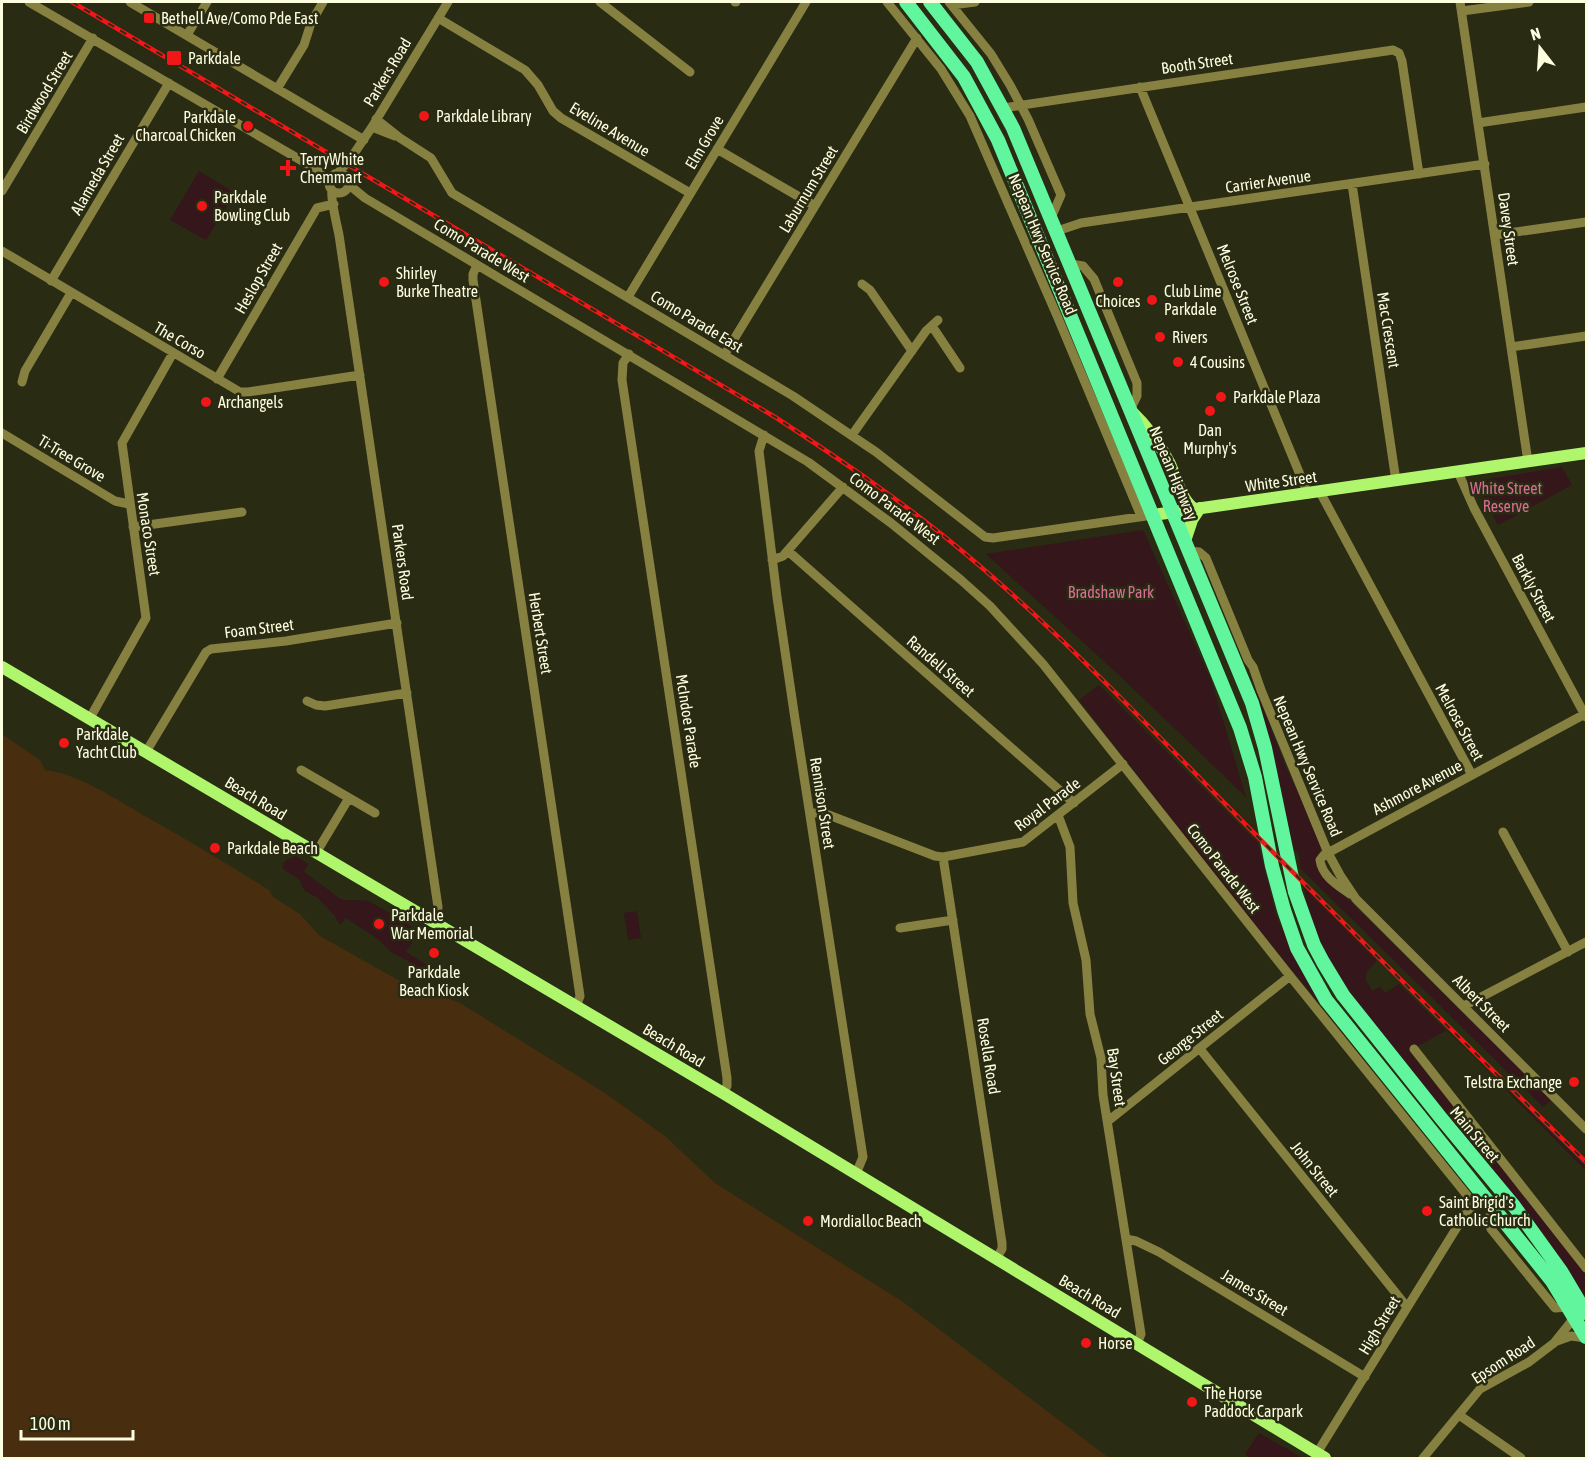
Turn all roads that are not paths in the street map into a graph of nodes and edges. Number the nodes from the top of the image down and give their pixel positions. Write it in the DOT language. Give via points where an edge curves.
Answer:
graph roads {
  1 [pos="29,2"];
  2 [pos="130,2"];
  3 [pos="207,2"];
  4 [pos="323,2"];
  5 [pos="448,2"];
  6 [pos="600,2"];
  7 [pos="806,2"];
  8 [pos="887,2"];
  9 [pos="906,2"];
  10 [pos="930,2"];
  11 [pos="975,2"];
  12 [pos="1529,2"];
  13 [pos="951,3"];
  14 [pos="1461,6"];
  15 [pos="438,18"];
  16 [pos="187,35"];
  17 [pos="93,38"];
  18 [pos="917,38"];
  19 [pos="690,72"];
  20 [pos="169,83"];
  21 [pos="1140,87"];
  22 [pos="277,89"];
  23 [pos="1020,104"];
  24 [pos="1587,107"];
  25 [pos="1003,108"];
  26 [pos="374,123"];
  27 [pos="1478,123"];
  28 [pos="364,140"];
  29 [pos="717,149"];
  30 [pos="1485,164"];
  31 [pos="1419,174"];
  32 [pos="339,183"];
  33 [pos="1352,184"];
  34 [pos="2,191"];
  35 [pos="690,193"];
  36 [pos="1043,198"];
  37 [pos="334,204"];
  38 [pos="815,206"];
  39 [pos="1190,207"];
  40 [pos="1051,218"];
  41 [pos="1587,222"];
  42 [pos="1057,231"];
  43 [pos="1030,234"];
  44 [pos="1495,235"];
  45 [pos="2,252"];
  46 [pos="1048,258"];
  47 [pos="477,265"];
  48 [pos="51,281"];
  49 [pos="862,284"];
  50 [pos="71,293"];
  51 [pos="628,297"];
  52 [pos="1587,336"];
  53 [pos="1511,347"];
  54 [pos="912,351"];
  55 [pos="173,353"];
  56 [pos="628,354"];
  57 [pos="725,354"];
  58 [pos="960,368"];
  59 [pos="360,375"];
  60 [pos="217,379"];
  61 [pos="22,382"];
  62 [pos="1131,411"];
  63 [pos="2,433"];
  64 [pos="764,435"];
  65 [pos="852,435"];
  66 [pos="1148,452"];
  67 [pos="1587,453"];
  68 [pos="1131,459"];
  69 [pos="1528,462"];
  70 [pos="1458,472"];
  71 [pos="1396,481"];
  72 [pos="843,487"];
  73 [pos="1314,493"];
  74 [pos="129,504"];
  75 [pos="1197,508"];
  76 [pos="242,512"];
  77 [pos="1173,512"];
  78 [pos="1147,515"];
  79 [pos="133,527"];
  80 [pos="980,533"];
  81 [pos="1187,546"];
  82 [pos="788,551"];
  83 [pos="772,560"];
  84 [pos="397,623"];
  85 [pos="2,667"];
  86 [pos="1238,669"];
  87 [pos="1261,690"];
  88 [pos="407,693"];
  89 [pos="307,701"];
  90 [pos="1586,716"];
  91 [pos="90,718"];
  92 [pos="146,752"];
  93 [pos="1123,764"];
  94 [pos="301,770"];
  95 [pos="1472,775"];
  96 [pos="349,798"];
  97 [pos="1074,803"];
  98 [pos="375,813"];
  99 [pos="810,814"];
  100 [pos="1058,815"];
  101 [pos="1503,832"];
  102 [pos="316,853"];
  103 [pos="1328,853"];
  104 [pos="943,856"];
  105 [pos="953,920"];
  106 [pos="436,924"];
  107 [pos="900,928"];
  108 [pos="1587,942"];
  109 [pos="1568,952"];
  110 [pos="1290,976"];
  111 [pos="1333,979"];
  112 [pos="1316,985"];
  113 [pos="576,1006"];
  114 [pos="1464,1006"];
  115 [pos="1200,1048"];
  116 [pos="1414,1049"];
  117 [pos="1405,1072"];
  118 [pos="1392,1083"];
  119 [pos="723,1093"];
  120 [pos="1108,1121"];
  121 [pos="1585,1126"];
  122 [pos="856,1174"];
  123 [pos="1494,1182"];
  124 [pos="1474,1200"];
  125 [pos="1126,1239"];
  126 [pos="996,1259"];
  127 [pos="1587,1268"];
  128 [pos="1407,1307"];
  129 [pos="1577,1311"];
  130 [pos="1587,1338"];
  131 [pos="1554,1343"];
  132 [pos="1137,1344"];
  133 [pos="1365,1377"];
  134 [pos="1459,1415"];
  135 [pos="1321,1456"];
  136 [pos="1423,1458"];
  137 [pos="1521,1458"];
  1 -- 17 [label="street, Como Parade West"];
  2 -- 16 [label="street"];
  3 -- 16 [label="street"];
  4 -- 22 [label="street"];
  5 -- 15 [label="street, Parkers Road"];
  6 -- 19 [label="street"];
  7 -- 29 [label="street, Elm Grove"];
  8 -- 18 [label="street, Nepean Hwy Service Road"];
  9 -- 43 [label="highway, Nepean Highway" via="949,55 979,102 1003,150"];
  10 -- 25 [label="highway, Nepean Highway" via="977,62"];
  11 -- 13 [label="street"];
  12 -- 14 [label="street"];
  13 -- 23 [label="street, Nepean Hwy Service Road" via="991,54"];
  14 -- 27 [label="street, Davey Street"];
  15 -- 26 [label="street, Parkers Road"];
  15 -- 35 [label="street, Eveline Avenue" via="525,70 561,118"];
  16 -- 22 [label="street"];
  17 -- 20 [label="street, Como Parade West"];
  17 -- 34 [label="street, Birdwood Street"];
  18 -- 38 [label="street, Laburnum Street"];
  18 -- 43 [label="street, Nepean Hwy Service Road" via="963,103"];
  20 -- 32 [label="street, Como Parade West"];
  20 -- 48 [label="street, Alameda Street"];
  21 -- 23 [label="street, Booth Street"];
  21 -- 31 [label="street, Booth Street" via="1396,51 1402,61"];
  21 -- 39 [label="street, Melrose Street"];
  22 -- 28 [label="street"];
  23 -- 25 [label="street, Booth Street"];
  23 -- 40 [label="street, Nepean Hwy Service Road" via="1061,195"];
  24 -- 27 [label="street"];
  25 -- 36 [label="highway, Nepean Highway"];
  26 -- 28 [label="street, Parkers Road"];
  26 -- 51 [label="street, Como Parade East" via="431,158 452,193"];
  27 -- 30 [label="street, Davey Street"];
  28 -- 32 [label="street, Parkers Road"];
  29 -- 35 [label="street, Elm Grove"];
  29 -- 38 [label="street"];
  30 -- 31 [label="street, Carrier Avenue"];
  30 -- 44 [label="street, Davey Street"];
  31 -- 33 [label="street, Carrier Avenue"];
  32 -- 37 [label="street, Parkers Road"];
  32 -- 47 [label="street, Como Parade West"];
  33 -- 39 [label="street, Carrier Avenue"];
  33 -- 71 [label="street, Mac Crescent"];
  35 -- 51 [label="street, Elm Grove"];
  36 -- 40 [label="highway, Nepean Highway"];
  36 -- 43 [label="highway" via="1042,220"];
  37 -- 59 [label="street, Parkers Road"];
  37 -- 60 [label="street, Heslop Street" via="316,208"];
  38 -- 57 [label="street, Laburnum Street"];
  39 -- 42 [label="street, Carrier Avenue" via="1081,223"];
  39 -- 73 [label="street, Melrose Street"];
  40 -- 42 [label="highway, Nepean Highway"];
  41 -- 44 [label="street"];
  42 -- 46 [label="highway"];
  42 -- 62 [label="highway, Nepean Highway"];
  43 -- 46 [label="highway, Nepean Highway"];
  43 -- 78 [label="street, Nepean Hwy Service Road"];
  44 -- 53 [label="street, Davey Street"];
  45 -- 48 [label="street, The Corso"];
  46 -- 68 [label="highway, Nepean Highway"];
  47 -- 56 [label="street, Como Parade West"];
  47 -- 113 [label="street, Herbert Street" via="472,274 580,996"];
  48 -- 50 [label="street, The Corso"];
  49 -- 54 [label="street"];
  50 -- 55 [label="street, The Corso"];
  50 -- 61 [label="street"];
  51 -- 57 [label="street, Como Parade East"];
  52 -- 53 [label="street"];
  53 -- 69 [label="street, Davey Street"];
  54 -- 58 [label="street" via="935,323"];
  54 -- 65 [label="street"];
  55 -- 60 [label="street, The Corso"];
  55 -- 74 [label="street, Monaco Street" via="122,443"];
  56 -- 64 [label="street, Como Parade West"];
  56 -- 119 [label="street, McIndoe Parade" via="622,380 727,1078"];
  57 -- 65 [label="street, Como Parade East"];
  59 -- 60 [label="street, The Corso" via="248,392"];
  59 -- 84 [label="street, Parkers Road"];
  62 -- 66 [label="highway, Nepean Highway"];
  62 -- 75 [label="main road" via="1145,424 1169,463 1183,496"];
  63 -- 74 [label="street, Ti-Tree Grove" via="115,501"];
  64 -- 72 [label="street, Como Parade West"];
  64 -- 83 [label="street, Rennison Street" via="759,451"];
  65 -- 80 [label="street, Como Parade East"];
  66 -- 68 [label="highway"];
  66 -- 77 [label="highway, Nepean Highway"];
  67 -- 69 [label="main road, White Street"];
  68 -- 78 [label="highway, Nepean Highway"];
  69 -- 70 [label="main road, White Street"];
  70 -- 71 [label="main road, White Street"];
  70 -- 90 [label="street, Barkly Street"];
  71 -- 73 [label="main road, White Street"];
  72 -- 82 [label="street"];
  72 -- 93 [label="street, Como Parade West" via="921,546 990,606 1044,664"];
  73 -- 75 [label="main road, White Street"];
  73 -- 95 [label="street, Melrose Street"];
  74 -- 79 [label="street, Monaco Street"];
  75 -- 77 [label="main road, White Street"];
  75 -- 81 [label="main road"];
  76 -- 79 [label="street"];
  77 -- 78 [label="main road, White Street"];
  77 -- 81 [label="highway, Nepean Highway"];
  78 -- 80 [label="street, White Street" via="993,538"];
  78 -- 112 [label="highway, Nepean Highway" via="1240,728 1257,785 1281,900 1297,948"];
  79 -- 91 [label="street, Monaco Street" via="146,618"];
  81 -- 86 [label="highway, Nepean Highway"];
  81 -- 87 [label="street, Nepean Hwy Service Road" via="1206,558"];
  82 -- 83 [label="street"];
  82 -- 97 [label="street, Randell Street"];
  83 -- 99 [label="street, Rennison Street"];
  84 -- 88 [label="street, Parkers Road"];
  84 -- 92 [label="street, Foam Street" via="211,649"];
  85 -- 91 [label="main road, Beach Road"];
  86 -- 87 [label="street, Nepean Hwy Service Road" via="1246,672"];
  86 -- 111 [label="highway, Nepean Highway" via="1266,748 1297,899 1314,945"];
  87 -- 103 [label="street, Nepean Hwy Service Road"];
  88 -- 89 [label="street" via="325,706"];
  88 -- 106 [label="street, Parkers Road" via="438,907"];
  90 -- 95 [label="street, Ashmore Avenue"];
  91 -- 92 [label="main road, Beach Road"];
  92 -- 102 [label="main road, Beach Road"];
  93 -- 97 [label="street, Royal Parade"];
  93 -- 110 [label="street, Como Parade West"];
  94 -- 96 [label="street"];
  95 -- 103 [label="street, Ashmore Avenue"];
  96 -- 98 [label="street"];
  96 -- 102 [label="street"];
  97 -- 100 [label="street, Royal Parade"];
  99 -- 104 [label="street, Royal Parade" via="825,814"];
  99 -- 122 [label="street, Rennison Street" via="863,1156"];
  100 -- 104 [label="street, Royal Parade" via="1018,844"];
  100 -- 120 [label="street, Bay Street" via="1070,847 1074,908 1086,960 1090,1014 1101,1058"];
  101 -- 109 [label="street"];
  102 -- 106 [label="main road, Beach Road"];
  103 -- 114 [label="street, Albert Street" via="1356,899"];
  104 -- 105 [label="street, Rosella Road"];
  105 -- 107 [label="street"];
  105 -- 126 [label="street, Rosella Road" via="1002,1243"];
  106 -- 113 [label="main road, Beach Road"];
  108 -- 109 [label="street"];
  109 -- 114 [label="street"];
  110 -- 115 [label="street, George Street"];
  110 -- 124 [label="street, Main Street"];
  111 -- 117 [label="highway, Main Street"];
  112 -- 118 [label="highway, Main Street"];
  113 -- 119 [label="main road, Beach Road"];
  114 -- 121 [label="street, Albert Street"];
  115 -- 120 [label="street, George Street"];
  115 -- 128 [label="street, John Street"];
  116 -- 127 [label="street, Main Street"];
  117 -- 118 [label="highway"];
  117 -- 123 [label="highway, Main Street"];
  118 -- 124 [label="highway, Main Street"];
  119 -- 122 [label="main road, Beach Road"];
  120 -- 125 [label="street, Bay Street"];
  122 -- 126 [label="main road, Beach Road"];
  123 -- 124 [label="highway"];
  123 -- 129 [label="highway, Main Street" via="1551,1257"];
  124 -- 128 [label="street, High Street"];
  124 -- 129 [label="highway, Main Street" via="1494,1210"];
  125 -- 132 [label="street, Bay Street" via="1141,1334"];
  125 -- 133 [label="street, James Street" via="1159,1252"];
  126 -- 132 [label="main road, Beach Road"];
  128 -- 133 [label="street, High Street"];
  129 -- 130 [label="highway, Main Street"];
  129 -- 131 [label="street, Epsom Road"];
  130 -- 131 [label="street, Epsom Road" via="1571,1336"];
  131 -- 134 [label="street, Epsom Road" via="1480,1389"];
  132 -- 135 [label="main road, Beach Road"];
  133 -- 135 [label="street, High Street"];
  134 -- 136 [label="street, Epsom Road"];
  134 -- 137 [label="street"];
}
